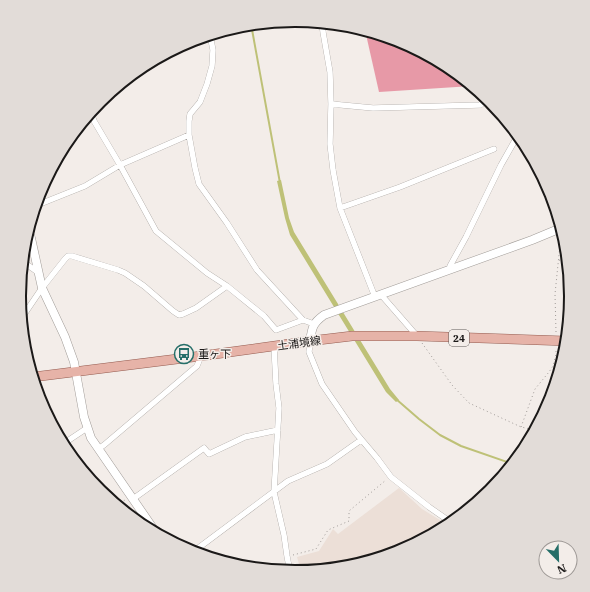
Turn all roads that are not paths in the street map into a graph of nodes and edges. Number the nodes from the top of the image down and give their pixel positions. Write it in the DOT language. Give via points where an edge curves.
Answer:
graph roads {
  1 [pos="323,29"];
  2 [pos="211,40"];
  3 [pos="331,104"];
  4 [pos="482,104"];
  5 [pos="93,119"];
  6 [pos="189,135"];
  7 [pos="515,141"];
  8 [pos="494,150"];
  9 [pos="120,165"];
  10 [pos="42,203"];
  11 [pos="340,208"];
  12 [pos="556,231"];
  13 [pos="32,241"];
  14 [pos="28,265"];
  15 [pos="452,270"];
  16 [pos="39,273"];
  17 [pos="227,286"];
  18 [pos="42,288"];
  19 [pos="378,295"];
  20 [pos="27,310"];
  21 [pos="303,320"];
  22 [pos="314,324"];
  23 [pos="417,336"];
  24 [pos="310,340"];
  25 [pos="560,340"];
  26 [pos="274,346"];
  27 [pos="201,356"];
  28 [pos="76,371"];
  29 [pos="38,376"];
  30 [pos="87,428"];
  31 [pos="278,430"];
  32 [pos="68,440"];
  33 [pos="361,440"];
  34 [pos="98,449"];
  35 [pos="274,492"];
  36 [pos="132,498"];
  37 [pos="446,519"];
  38 [pos="148,521"];
  39 [pos="199,547"];
  40 [pos="288,565"];
  1 -- 3 [label="street" via="330,72"];
  2 -- 6 [label="street" via="212,66 200,102 190,114"];
  3 -- 4 [label="street" via="373,108"];
  3 -- 11 [label="street" via="330,144"];
  5 -- 9 [label="street"];
  6 -- 9 [label="street"];
  6 -- 21 [label="street" via="199,184 257,270"];
  7 -- 15 [label="street" via="450,266"];
  8 -- 11 [label="street"];
  9 -- 10 [label="street" via="85,186"];
  9 -- 17 [label="street" via="156,230 207,273"];
  11 -- 19 [label="street"];
  12 -- 15 [label="street"];
  13 -- 16 [label="street"];
  14 -- 16 [label="street"];
  15 -- 19 [label="street"];
  16 -- 18 [label="street"];
  17 -- 18 [label="street" via="196,308 179,315 125,273 68,256"];
  17 -- 21 [label="street" via="264,316 276,330"];
  18 -- 20 [label="street"];
  18 -- 28 [label="street" via="69,348"];
  19 -- 22 [label="street" via="324,315"];
  19 -- 23 [label="street" via="384,298"];
  21 -- 22 [label="street"];
  22 -- 24 [label="street"];
  23 -- 24 [label="main road, 土浦境線 / 24" via="352,336"];
  23 -- 25 [label="main road, 土浦境線 / 24"];
  24 -- 26 [label="main road, 土浦境線 / 24"];
  24 -- 33 [label="street" via="309,352 322,384"];
  26 -- 27 [label="main road, 土浦境線 / 24"];
  26 -- 31 [label="street" via="280,408"];
  27 -- 28 [label="main road, 土浦境線 / 24"];
  27 -- 34 [label="street" via="197,366"];
  28 -- 29 [label="main road, 土浦境線 / 24"];
  28 -- 30 [label="street"];
  30 -- 32 [label="street"];
  30 -- 34 [label="street"];
  31 -- 35 [label="street"];
  31 -- 36 [label="street" via="245,437 209,454 204,448"];
  33 -- 35 [label="street" via="327,464 288,481"];
  33 -- 37 [label="street" via="390,477"];
  34 -- 36 [label="street"];
  35 -- 39 [label="street"];
  35 -- 40 [label="street"];
  36 -- 38 [label="street"];
}
